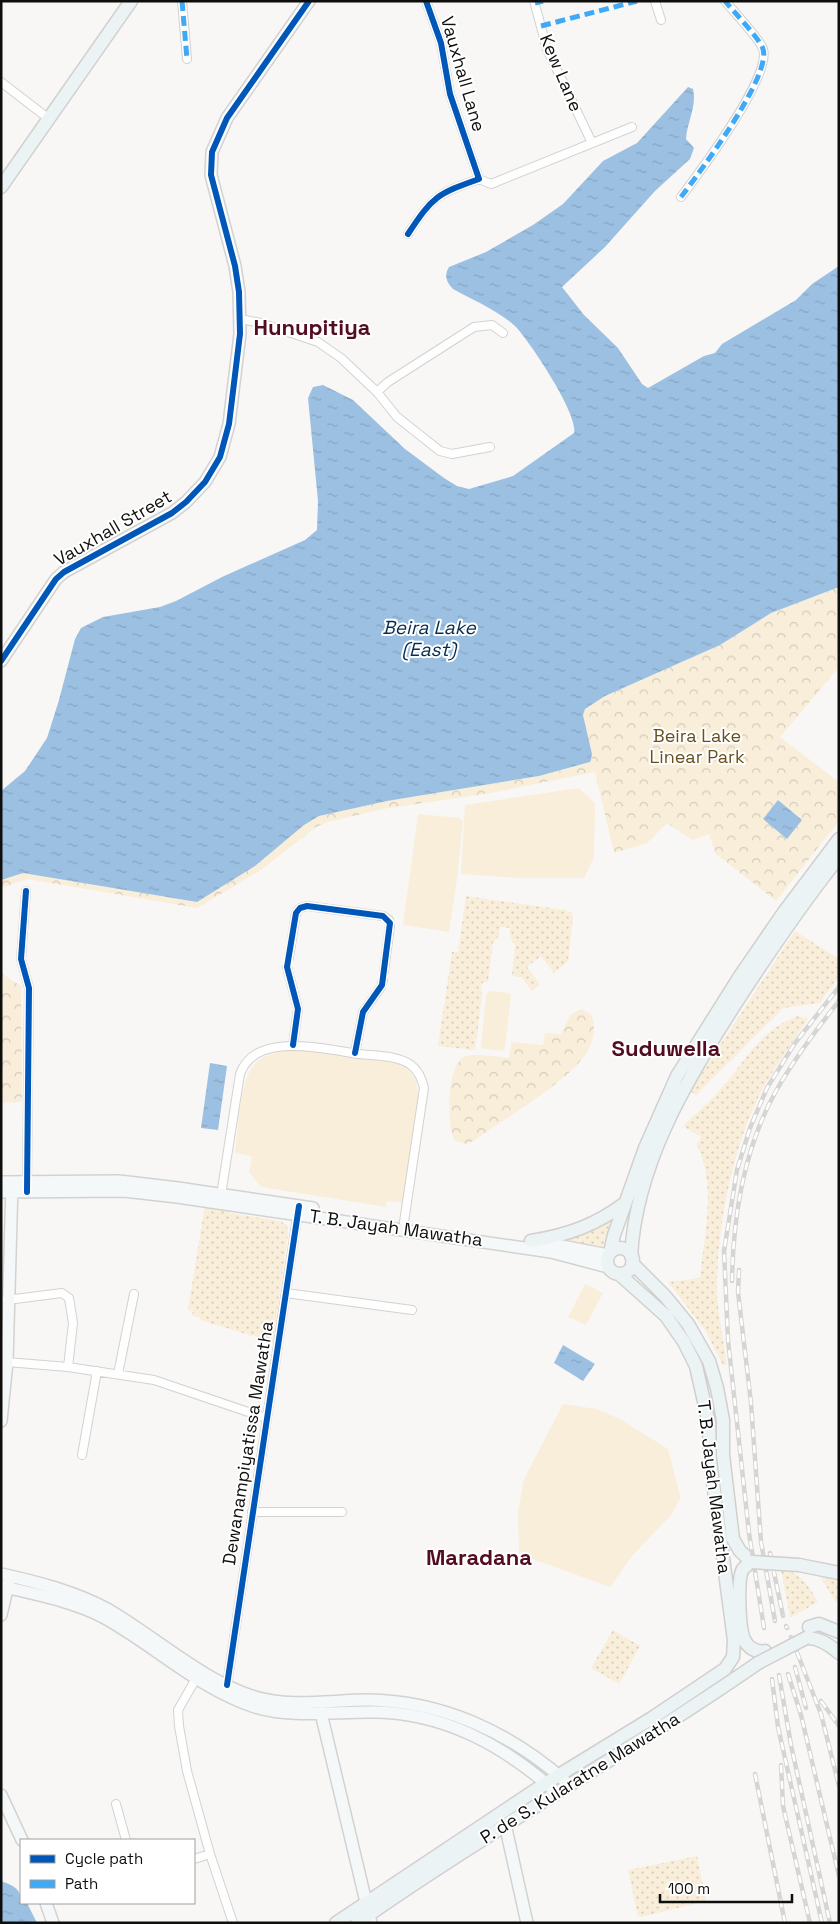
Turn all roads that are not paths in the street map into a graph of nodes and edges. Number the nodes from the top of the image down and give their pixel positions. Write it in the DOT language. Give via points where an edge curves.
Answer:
graph roads {
  1 [pos="131,1"];
  2 [pos="182,1"];
  3 [pos="309,1"];
  4 [pos="426,1"];
  5 [pos="534,1"];
  6 [pos="655,1"];
  7 [pos="725,1"];
  8 [pos="661,20"];
  9 [pos="187,59"];
  10 [pos="1,82"];
  11 [pos="49,119"];
  12 [pos="632,126"];
  13 [pos="592,143"];
  14 [pos="479,179"];
  15 [pos="1,187"];
  16 [pos="681,197"];
  17 [pos="408,234"];
  18 [pos="240,319"];
  19 [pos="503,333"];
  20 [pos="377,392"];
  21 [pos="490,447"];
  22 [pos="1,661"];
  23 [pos="839,839"];
  24 [pos="839,857"];
  25 [pos="26,891"];
  26 [pos="789,915"];
  27 [pos="289,958"];
  28 [pos="287,967"];
  29 [pos="384,971"];
  30 [pos="383,980"];
  31 [pos="705,1041"];
  32 [pos="293,1045"];
  33 [pos="356,1053"];
  34 [pos="6,1187"];
  35 [pos="27,1187"];
  36 [pos="221,1194"];
  37 [pos="625,1203"];
  38 [pos="298,1210"];
  39 [pos="404,1222"];
  40 [pos="531,1241"];
  41 [pos="632,1259"];
  42 [pos="611,1262"];
  43 [pos="286,1293"];
  44 [pos="134,1294"];
  45 [pos="7,1300"];
  46 [pos="412,1310"];
  47 [pos="7,1362"];
  48 [pos="68,1367"];
  49 [pos="97,1371"];
  50 [pos="118,1374"];
  51 [pos="717,1388"];
  52 [pos="702,1391"];
  53 [pos="266,1418"];
  54 [pos="1,1421"];
  55 [pos="82,1454"];
  56 [pos="252,1512"];
  57 [pos="342,1512"];
  58 [pos="752,1562"];
  59 [pos="1,1567"];
  60 [pos="839,1573"];
  61 [pos="5,1581"];
  62 [pos="1,1615"];
  63 [pos="839,1632"];
  64 [pos="807,1633"];
  65 [pos="738,1639"];
  66 [pos="839,1653"];
  67 [pos="198,1674"];
  68 [pos="227,1685"];
  69 [pos="321,1713"];
  70 [pos="558,1775"];
  71 [pos="546,1783"];
  72 [pos="569,1784"];
  73 [pos="556,1792"];
  74 [pos="1,1795"];
  75 [pos="116,1804"];
  76 [pos="505,1824"];
  77 [pos="22,1839"];
  78 [pos="126,1839"];
  79 [pos="210,1854"];
  80 [pos="195,1859"];
  81 [pos="365,1901"];
  82 [pos="46,1904"];
  83 [pos="370,1919"];
  84 [pos="54,1923"];
  85 [pos="233,1923"];
  86 [pos="336,1923"];
  87 [pos="357,1923"];
  88 [pos="528,1923"];
  1 -- 11 [label="main road"];
  2 -- 9 [label="street"];
  3 -- 18 [label="main road, Vauxhall Street" via="227,118 212,152 211,176 235,266"];
  4 -- 14 [label="street, Vauxhall Lane" via="441,43 450,94"];
  5 -- 13 [label="street, Kew Lane" via="547,49"];
  6 -- 8 [label="street"];
  7 -- 16 [label="street" via="763,49 764,66 715,152"];
  10 -- 11 [label="street"];
  11 -- 15 [label="main road"];
  12 -- 13 [label="street"];
  13 -- 14 [label="street" via="491,184"];
  14 -- 17 [label="street" via="443,192 427,206"];
  18 -- 20 [label="street" via="318,342"];
  18 -- 22 [label="main road, Vauxhall Street" via="226,437 220,457 205,482 172,513 60,575 50,585"];
  19 -- 20 [label="street" via="492,325 474,326 396,376"];
  20 -- 21 [label="street" via="397,417 440,451 452,454"];
  23 -- 26 [label="main road"];
  24 -- 26 [label="main road"];
  25 -- 35 [label="street" via="21,959 28,988"];
  26 -- 31 [label="main road"];
  27 -- 29 [label="street" via="296,913 300,908 307,906 383,916 389,920 390,926"];
  28 -- 32 [label="street" via="298,1009"];
  30 -- 33 [label="street" via="363,1012"];
  31 -- 37 [label="main road" via="664,1103"];
  31 -- 41 [label="main road" via="656,1151 633,1226"];
  32 -- 33 [label="street"];
  32 -- 36 [label="street" via="259,1053 243,1064"];
  33 -- 39 [label="street" via="406,1062 421,1077 423,1094"];
  34 -- 35 [label="main road, T. B. Jayah Mawatha"];
  34 -- 45 [label="main road"];
  35 -- 36 [label="main road, T. B. Jayah Mawatha" via="119,1181"];
  35 -- 38 [label="main road, T. B. Jayah Mawatha" via="124,1191"];
  36 -- 38 [label="main road, T. B. Jayah Mawatha"];
  37 -- 40 [label="main road" via="596,1223 577,1231"];
  37 -- 42 [label="main road"];
  38 -- 39 [label="main road, T. B. Jayah Mawatha"];
  38 -- 42 [label="main road, T. B. Jayah Mawatha"];
  38 -- 43 [label="street, Dewanampiyatissa Mawatha"];
  39 -- 40 [label="main road, T. B. Jayah Mawatha"];
  40 -- 42 [label="main road, T. B. Jayah Mawatha"];
  41 -- 42 [label="main road" via="628,1271"];
  41 -- 42 [label="main road" via="619,1248"];
  41 -- 51 [label="main road, T. B. Jayah Mawatha" via="688,1324 709,1361"];
  42 -- 52 [label="main road, T. B. Jayah Mawatha" via="670,1322 696,1366"];
  43 -- 46 [label="street"];
  43 -- 53 [label="street, Dewanampiyatissa Mawatha"];
  44 -- 50 [label="street"];
  45 -- 47 [label="main road"];
  45 -- 48 [label="street" via="62,1293 69,1298 74,1323"];
  47 -- 48 [label="street"];
  47 -- 54 [label="main road"];
  48 -- 49 [label="street"];
  49 -- 50 [label="street"];
  49 -- 55 [label="street"];
  50 -- 53 [label="street" via="154,1380"];
  51 -- 52 [label="main road"];
  51 -- 58 [label="main road, T. B. Jayah Mawatha" via="733,1538 740,1551"];
  52 -- 65 [label="main road, T. B. Jayah Mawatha"];
  53 -- 56 [label="street, Dewanampiyatissa Mawatha"];
  56 -- 57 [label="street"];
  56 -- 68 [label="street, Dewanampiyatissa Mawatha"];
  58 -- 60 [label="main road, bridge" via="799,1565"];
  58 -- 65 [label="main road" via="743,1569 739,1580"];
  59 -- 61 [label="main road"];
  61 -- 62 [label="main road"];
  61 -- 67 [label="main road" via="102,1617"];
  63 -- 64 [label="main road" via="818,1624"];
  64 -- 65 [label="main road" via="759,1652"];
  64 -- 66 [label="main road"];
  64 -- 72 [label="main road, P. de S. Kularatne Mawatha, bridge"];
  65 -- 70 [label="main road, P. de S. Kularatne Mawatha" via="733,1657 725,1669"];
  67 -- 68 [label="main road"];
  67 -- 69 [label="main road" via="253,1706"];
  67 -- 79 [label="street" via="178,1710 179,1726 187,1771"];
  68 -- 70 [label="main road" via="257,1698 292,1702 371,1700 432,1707 469,1719 502,1735"];
  69 -- 71 [label="main road" via="372,1712 416,1716 460,1728 490,1742"];
  69 -- 81 [label="main road"];
  70 -- 71 [label="main road, P. de S. Kularatne Mawatha"];
  70 -- 72 [label="main road"];
  71 -- 73 [label="main road"];
  71 -- 81 [label="main road, P. de S. Kularatne Mawatha"];
  72 -- 73 [label="main road, P. de S. Kularatne Mawatha"];
  73 -- 76 [label="main road, P. de S. Kularatne Mawatha"];
  74 -- 77 [label="main road"];
  75 -- 78 [label="street"];
  76 -- 83 [label="main road, P. de S. Kularatne Mawatha"];
  76 -- 88 [label="main road"];
  79 -- 80 [label="street"];
  79 -- 85 [label="street"];
  81 -- 83 [label="main road"];
  81 -- 86 [label="main road, P. de S. Kularatne Mawatha"];
  82 -- 84 [label="main road"];
  83 -- 87 [label="main road, P. de S. Kularatne Mawatha"];
}
